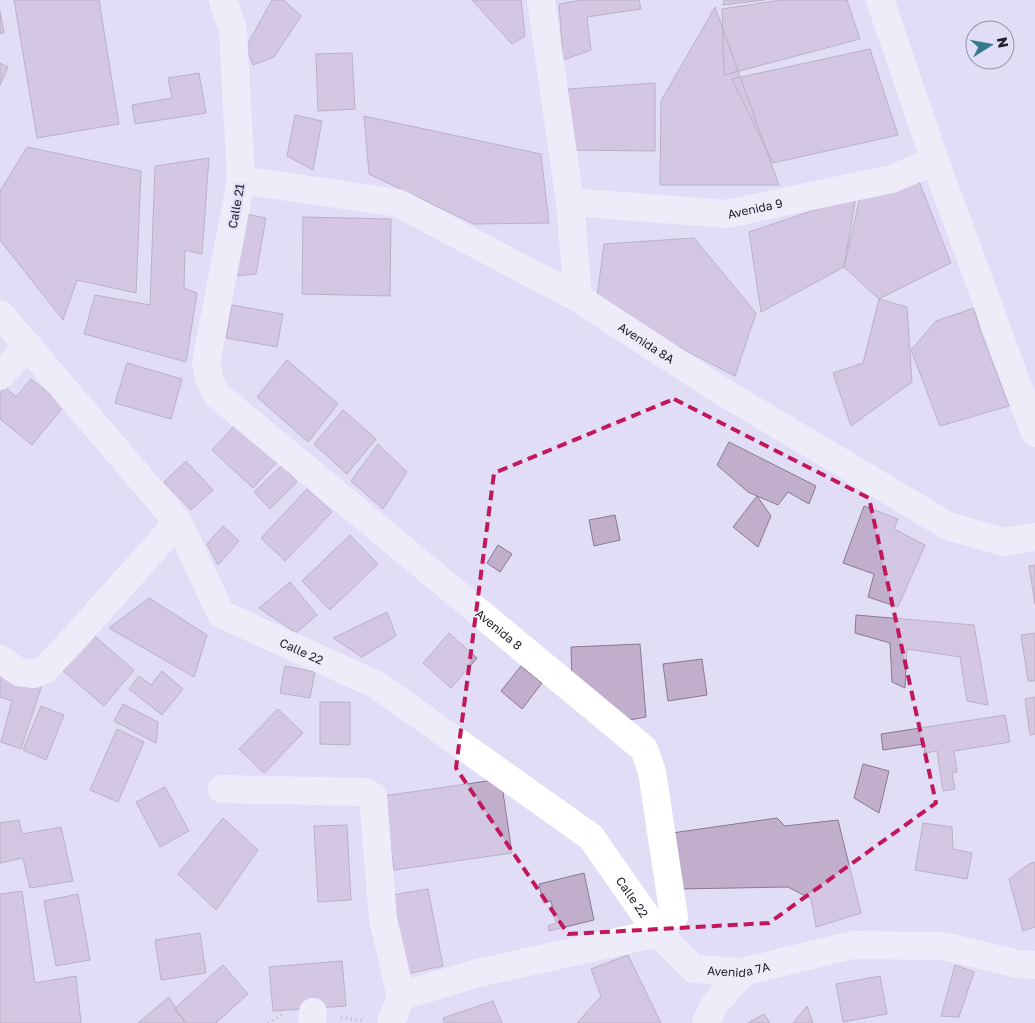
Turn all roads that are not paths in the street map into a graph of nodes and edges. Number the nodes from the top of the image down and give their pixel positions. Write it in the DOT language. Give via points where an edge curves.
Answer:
graph roads {
  1 [pos="223,0"];
  2 [pos="541,0"];
  3 [pos="880,0"];
  4 [pos="935,161"];
  5 [pos="241,180"];
  6 [pos="570,202"];
  7 [pos="578,298"];
  8 [pos="0,314"];
  9 [pos="28,346"];
  10 [pos="0,376"];
  11 [pos="210,382"];
  12 [pos="1035,433"];
  13 [pos="178,522"];
  14 [pos="1035,537"];
  15 [pos="0,659"];
  16 [pos="222,789"];
  17 [pos="658,933"];
  18 [pos="1035,964"];
  19 [pos="743,972"];
  20 [pos="402,996"];
  21 [pos="391,1023"];
  22 [pos="706,1023"];
  1 -- 5 [label="street, Calle 21" via="233,30"];
  2 -- 6 [label="street"];
  3 -- 4 [label="street"];
  4 -- 6 [label="street, Avenida 9" via="891,180 727,214"];
  4 -- 12 [label="street"];
  5 -- 7 [label="street, Avenida 8A" via="398,203"];
  5 -- 11 [label="street, Calle 21" via="206,363"];
  6 -- 7 [label="street"];
  7 -- 14 [label="street, Avenida 8A" via="715,387 948,526 1004,542"];
  8 -- 9 [label="street, Calle 22"];
  9 -- 10 [label="street"];
  9 -- 13 [label="street, Calle 22"];
  11 -- 17 [label="street, Avenida 8" via="216,394 644,749 652,772 674,917"];
  13 -- 15 [label="street" via="44,670 34,674 19,672"];
  13 -- 17 [label="street, Calle 22" via="221,614 377,685 591,837"];
  16 -- 20 [label="street" via="366,792 373,797 383,920"];
  17 -- 19 [label="street, Avenida 7A" via="694,969"];
  17 -- 20 [label="street" via="478,973"];
  18 -- 19 [label="street, Avenida 7A" via="1017,964 944,946 852,945"];
  19 -- 22 [label="street" via="714,1006"];
  20 -- 21 [label="street"];
}
